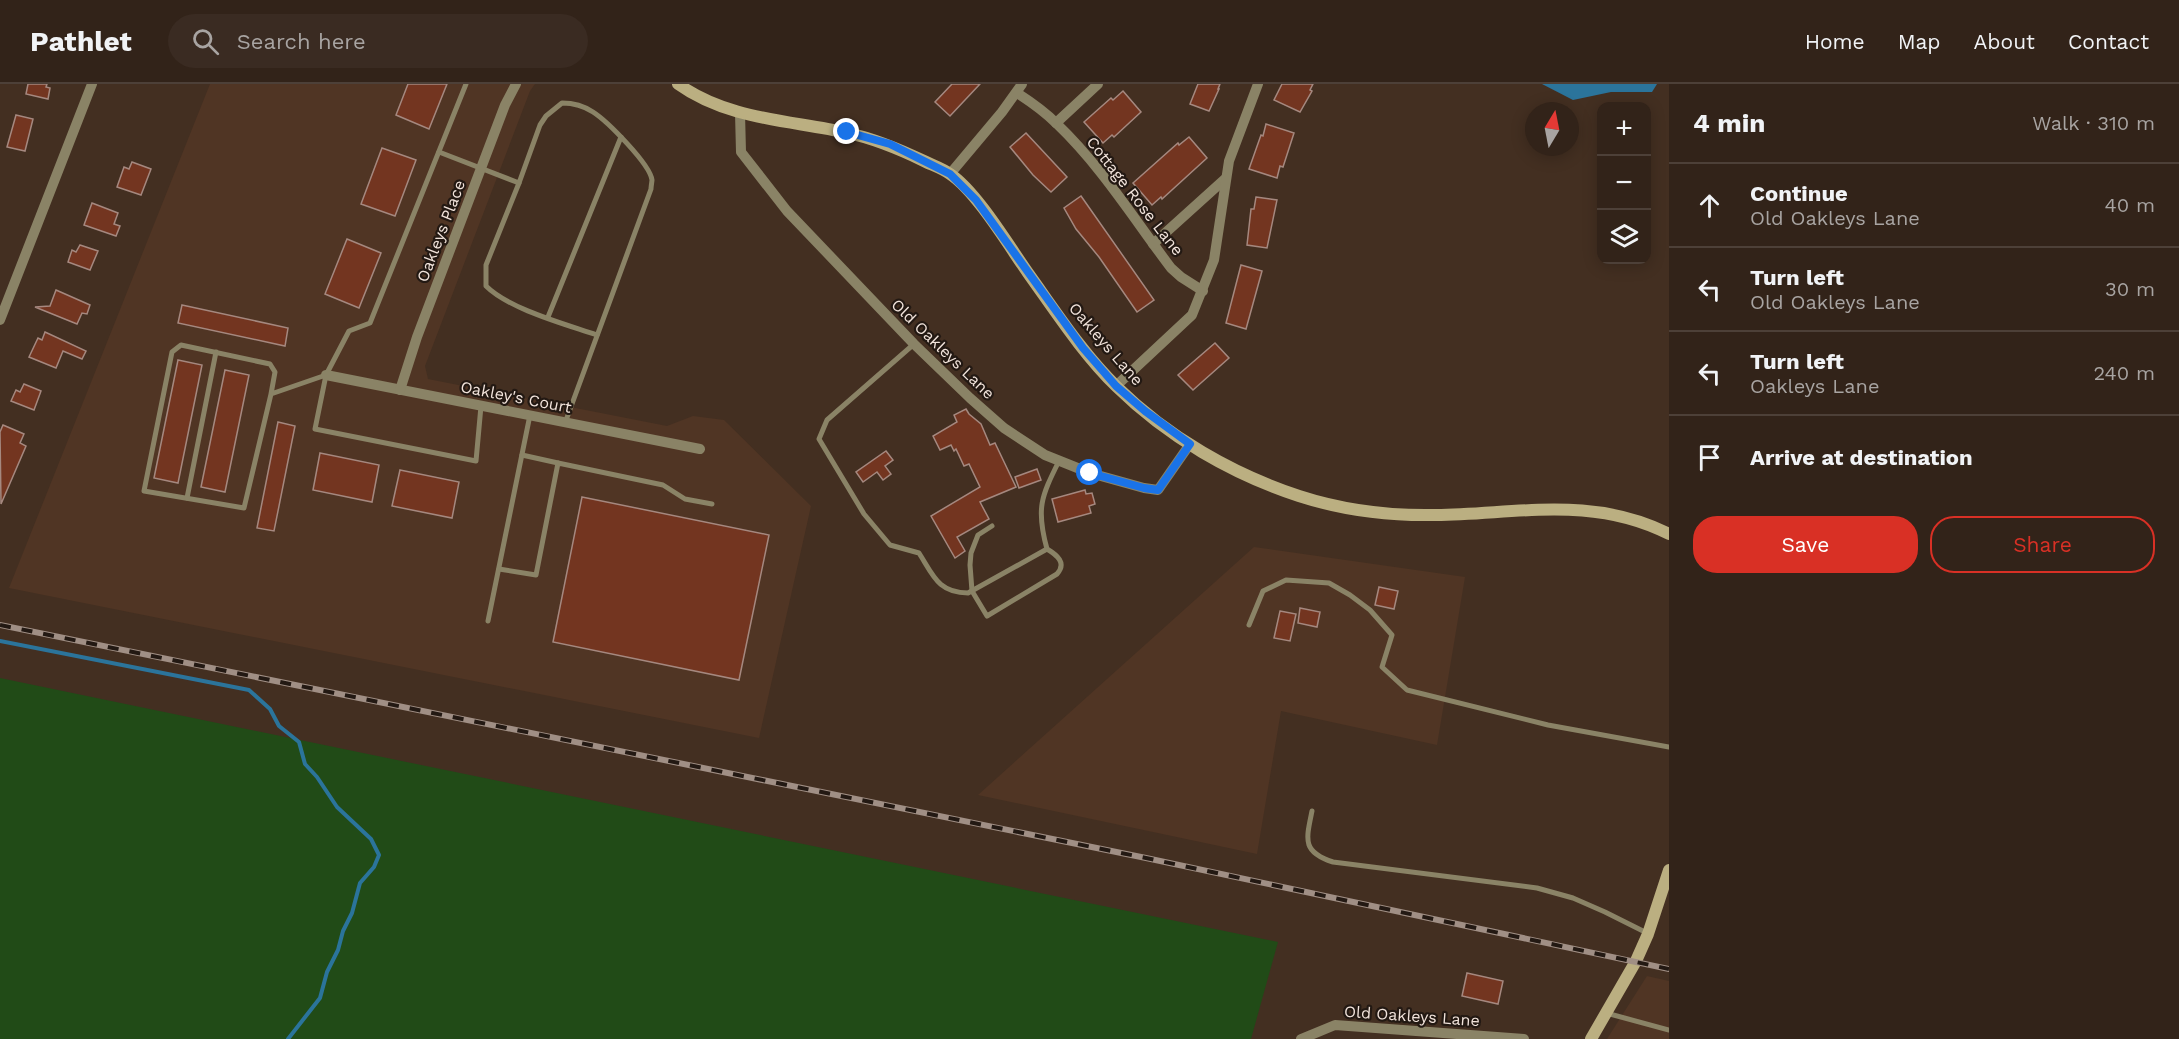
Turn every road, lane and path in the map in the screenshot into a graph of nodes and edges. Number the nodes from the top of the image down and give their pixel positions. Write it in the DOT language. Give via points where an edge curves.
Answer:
graph roads {
  1 [pos="92,84"];
  2 [pos="466,84"];
  3 [pos="516,84"];
  4 [pos="678,84"];
  5 [pos="1098,84"];
  6 [pos="1258,84"];
  7 [pos="1020,88"];
  8 [pos="740,113"];
  9 [pos="1056,123"];
  10 [pos="621,137"];
  11 [pos="439,152"];
  12 [pos="482,167"];
  13 [pos="950,174"];
  14 [pos="1225,179"];
  15 [pos="519,183"];
  16 [pos="1153,244"];
  17 [pos="1203,291"];
  18 [pos="548,317"];
  19 [pos="0,320"];
  20 [pos="597,335"];
  21 [pos="914,344"];
  22 [pos="216,352"];
  23 [pos="326,375"];
  24 [pos="1116,386"];
  25 [pos="400,390"];
  26 [pos="271,394"];
  27 [pos="481,406"];
  28 [pos="530,416"];
  29 [pos="565,423"];
  30 [pos="1190,444"];
  31 [pos="700,449"];
  32 [pos="522,455"];
  33 [pos="1059,461"];
  34 [pos="558,463"];
  35 [pos="188,498"];
  36 [pos="712,504"];
  37 [pos="993,526"];
  38 [pos="1669,534"];
  39 [pos="1047,549"];
  40 [pos="499,568"];
  41 [pos="972,591"];
  42 [pos="488,621"];
  43 [pos="1249,625"];
  44 [pos="1669,747"];
  45 [pos="1312,811"];
  46 [pos="1669,870"];
  47 [pos="1648,934"];
  48 [pos="1606,1013"];
  49 [pos="1669,1030"];
  50 [pos="1301,1039"];
  51 [pos="1524,1039"];
  52 [pos="1591,1039"];
  1 -- 19 [label="street"];
  2 -- 11 [label="lane"];
  3 -- 12 [label="street, Oakleys Place"];
  4 -- 8 [label="street, Oakleys Lane" via="701,99"];
  5 -- 9 [label="street"];
  6 -- 14 [label="street"];
  7 -- 9 [label="street, Cottage Rose Lane"];
  7 -- 13 [label="street"];
  8 -- 13 [label="street, Oakleys Lane" via="872,138"];
  8 -- 21 [label="street, Old Oakleys Lane" via="741,152 788,212"];
  9 -- 16 [label="street, Cottage Rose Lane" via="1100,171"];
  10 -- 15 [label="lane" via="592,112 573,103 562,103 540,125"];
  10 -- 18 [label="lane"];
  10 -- 20 [label="lane" via="652,180"];
  11 -- 12 [label="lane"];
  11 -- 23 [label="lane" via="370,323 349,331"];
  12 -- 15 [label="lane"];
  12 -- 25 [label="street, Oakleys Place"];
  13 -- 24 [label="street, Oakleys Lane" via="976,200 1083,348"];
  14 -- 16 [label="street"];
  14 -- 17 [label="street" via="1214,260"];
  15 -- 18 [label="lane" via="486,265 486,286 512,304"];
  16 -- 17 [label="street, Cottage Rose Lane" via="1180,277"];
  17 -- 24 [label="street" via="1186,322"];
  18 -- 20 [label="lane"];
  20 -- 29 [label="lane"];
  21 -- 33 [label="street, Old Oakleys Lane" via="1004,428 1028,446"];
  21 -- 41 [label="lane" via="826,420 819,439 864,514 890,545 919,553 939,584 954,593"];
  22 -- 26 [label="lane" via="270,364 275,372"];
  22 -- 35 [label="lane"];
  22 -- 35 [label="lane" via="181,345 172,352 144,490"];
  23 -- 25 [label="street, Oakley's Court"];
  23 -- 26 [label="lane"];
  23 -- 27 [label="lane" via="315,429 476,461"];
  24 -- 30 [label="street, Oakleys Lane"];
  25 -- 27 [label="street, Oakley's Court"];
  26 -- 35 [label="lane" via="244,508"];
  27 -- 28 [label="street, Oakley's Court"];
  28 -- 29 [label="street, Oakley's Court"];
  28 -- 32 [label="lane"];
  29 -- 31 [label="street, Oakley's Court"];
  30 -- 33 [label="street, Old Oakleys Lane" via="1158,490"];
  30 -- 38 [label="street, Oakleys Lane" via="1271,486 1344,507 1435,515 1572,508 1626,517"];
  32 -- 34 [label="lane"];
  32 -- 40 [label="lane"];
  33 -- 39 [label="lane" via="1044,492 1040,511"];
  34 -- 36 [label="lane" via="663,485 685,499"];
  34 -- 40 [label="lane" via="536,575"];
  37 -- 41 [label="lane" via="978,535 971,553"];
  39 -- 41 [label="lane"];
  39 -- 41 [label="lane" via="1057,555 1061,570 987,616"];
  40 -- 42 [label="lane"];
  43 -- 44 [label="lane" via="1263,591 1286,580 1329,584 1370,610 1392,635 1382,668 1407,690 1548,725"];
  45 -- 47 [label="lane" via="1308,844 1316,856 1333,862 1537,888 1573,898"];
  46 -- 47 [label="street"];
  47 -- 48 [label="street"];
  48 -- 49 [label="lane"];
  48 -- 52 [label="street"];
  50 -- 51 [label="street, Old Oakleys Lane" via="1335,1025"];
}
